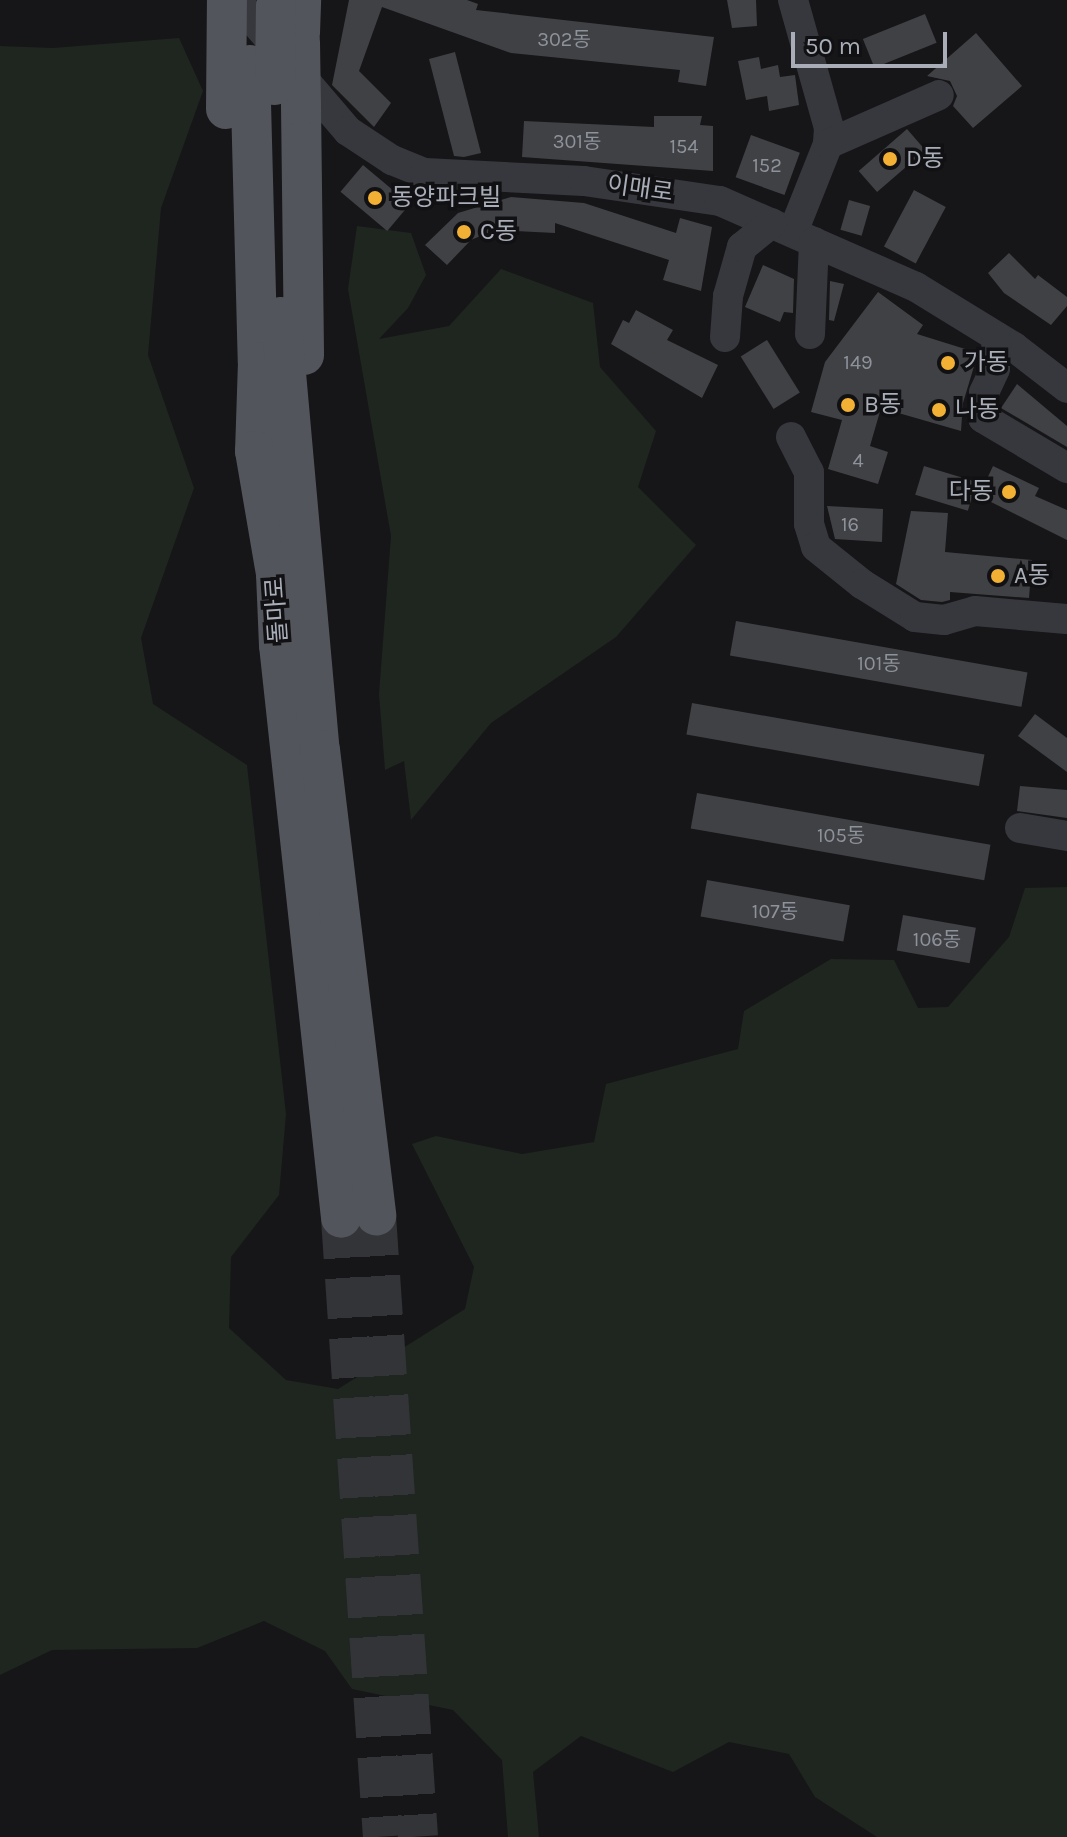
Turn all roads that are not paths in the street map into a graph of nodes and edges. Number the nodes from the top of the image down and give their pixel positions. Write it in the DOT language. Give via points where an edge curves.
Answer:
graph roads {
  1 [pos="227,0"];
  2 [pos="236,0"];
  3 [pos="793,0"];
  4 [pos="281,8"];
  5 [pos="263,84"];
  6 [pos="939,95"];
  7 [pos="828,144"];
  8 [pos="793,232"];
  9 [pos="810,334"];
  10 [pos="725,337"];
  11 [pos="997,337"];
  12 [pos="1067,388"];
  13 [pos="791,437"];
  14 [pos="1067,468"];
  15 [pos="1067,619"];
  16 [pos="1020,828"];
  17 [pos="1067,836"];
  1 -- 5 [label="main road"];
  2 -- 8 [label="street, 이매로" via="348,131 392,160 425,173 584,181 715,199"];
  3 -- 7 [label="street" via="829,128"];
  4 -- 5 [label="main road, 돌마로"];
  4 -- 5 [label="main road, bridge"];
  5 -- 5 [label="main road, 돌마로" via="255,451 276,574 279,645 358,1217 298,487 305,322"];
  6 -- 7 [label="street"];
  7 -- 8 [label="street"];
  8 -- 9 [label="street"];
  8 -- 10 [label="street" via="742,247 728,296"];
  8 -- 11 [label="street, 이매로" via="916,287"];
  11 -- 12 [label="street, 이매로"];
  11 -- 14 [label="street" via="983,418"];
  13 -- 15 [label="street" via="809,472 809,524 816,547 862,584 915,617 944,620 975,611"];
  16 -- 17 [label="street"];
}
